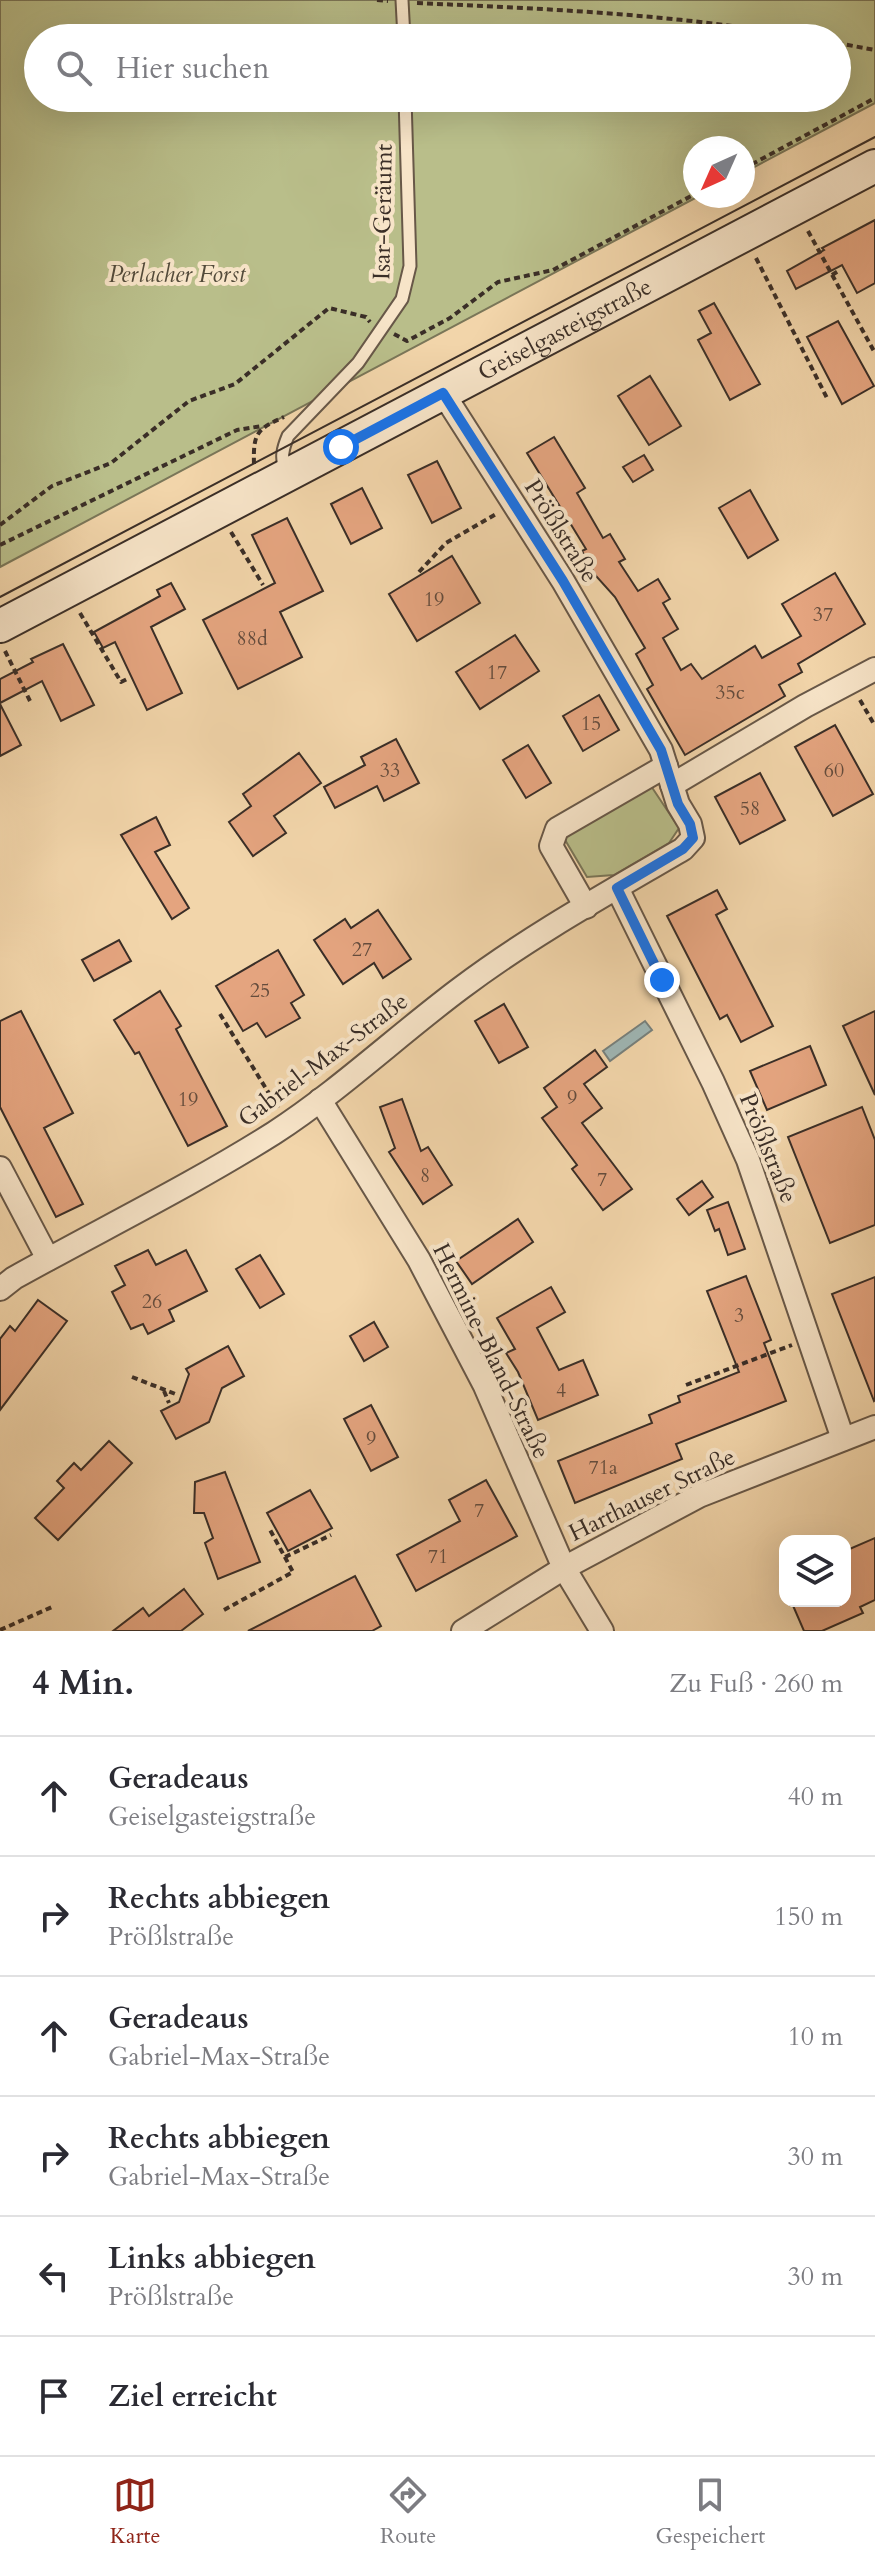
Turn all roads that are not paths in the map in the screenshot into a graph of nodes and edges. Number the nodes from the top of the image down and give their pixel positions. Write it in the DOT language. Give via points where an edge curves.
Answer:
graph roads {
  1 [pos="402,1"];
  2 [pos="403,24"];
  3 [pos="405,112"];
  4 [pos="875,166"];
  5 [pos="443,393"];
  6 [pos="288,475"];
  7 [pos="0,626"];
  8 [pos="875,669"];
  9 [pos="669,776"];
  10 [pos="617,888"];
  11 [pos="586,907"];
  12 [pos="320,1100"];
  13 [pos="0,1168"];
  14 [pos="48,1259"];
  15 [pos="0,1289"];
  16 [pos="875,1427"];
  17 [pos="843,1439"];
  18 [pos="564,1568"];
  19 [pos="463,1631"];
  20 [pos="602,1631"];
  1 -- 2 [label="lane"];
  3 -- 6 [label="lane, Isar-Geräumt" via="410,266 402,299 358,363 288,436 282,462"];
  4 -- 5 [label="main road, Geiselgasteigstraße"];
  5 -- 6 [label="main road, Geiselgasteigstraße"];
  5 -- 9 [label="street, Prößlstraße" via="570,594 661,750"];
  6 -- 7 [label="main road, Geiselgasteigstraße"];
  8 -- 9 [label="street"];
  9 -- 10 [label="street, Gabriel-Max-Straße" via="693,838"];
  9 -- 11 [label="street" via="557,829 551,846"];
  10 -- 11 [label="street, Gabriel-Max-Straße"];
  10 -- 17 [label="street, Prößlstraße" via="748,1160"];
  11 -- 12 [label="street, Gabriel-Max-Straße" via="462,987"];
  12 -- 14 [label="street, Gabriel-Max-Straße" via="196,1179"];
  12 -- 18 [label="street, Hermine-Bland-Straße" via="456,1328"];
  13 -- 14 [label="street"];
  14 -- 15 [label="street, Gabriel-Max-Straße"];
  16 -- 17 [label="street, Harthauser Straße"];
  17 -- 18 [label="street, Harthauser Straße" via="699,1496"];
  18 -- 19 [label="street, Harthauser Straße"];
  18 -- 20 [label="street, Hermine-Bland-Straße"];
}
